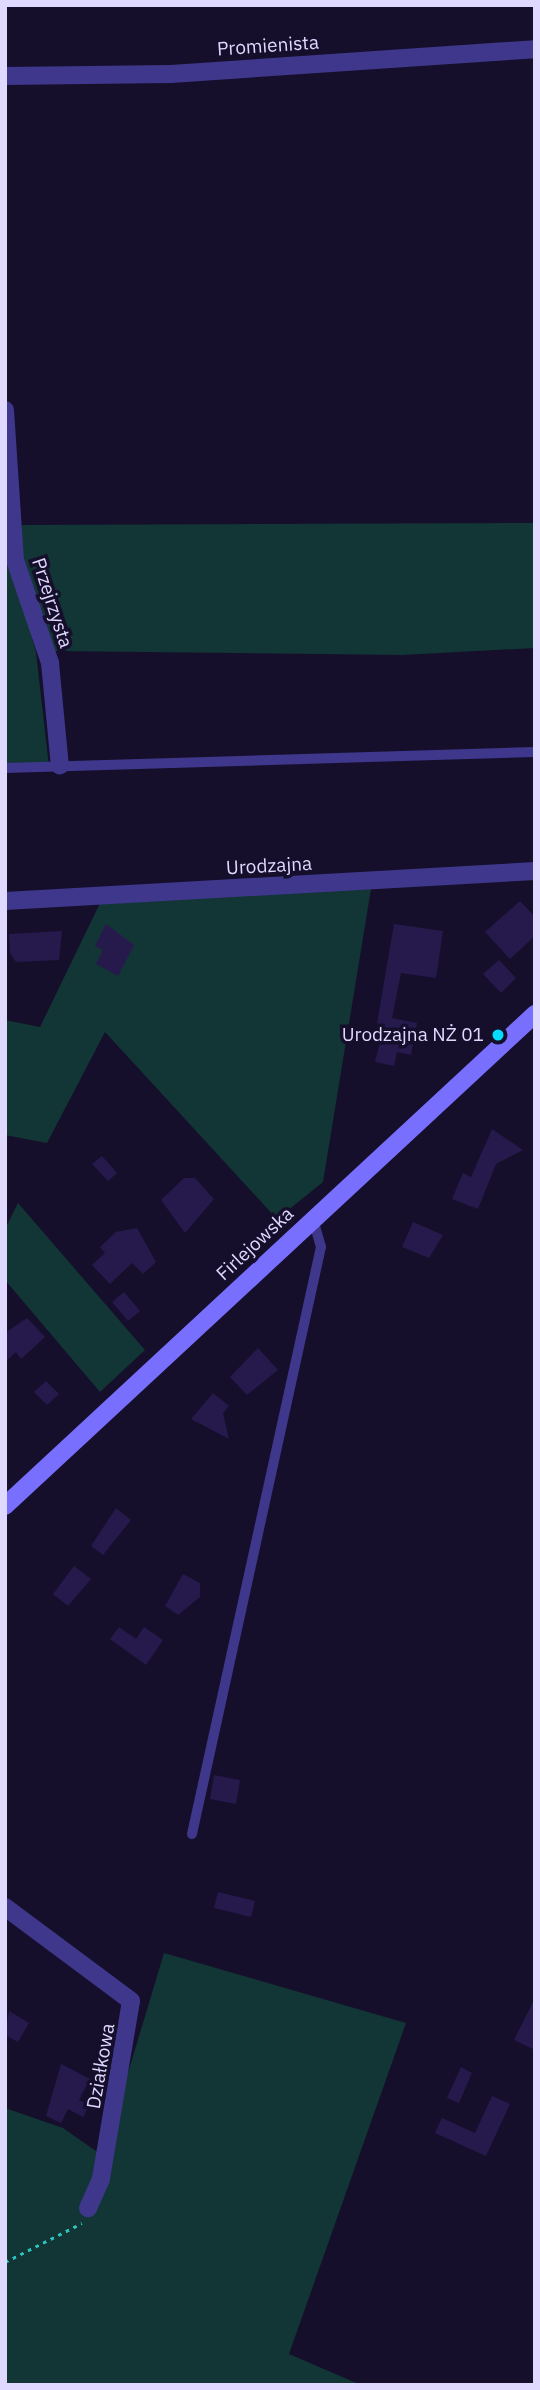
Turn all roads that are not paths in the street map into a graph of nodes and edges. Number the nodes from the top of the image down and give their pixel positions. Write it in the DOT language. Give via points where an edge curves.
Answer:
graph roads {
  1 [pos="535,49"];
  2 [pos="5,76"];
  3 [pos="5,410"];
  4 [pos="535,752"];
  5 [pos="60,766"];
  6 [pos="5,768"];
  7 [pos="535,871"];
  8 [pos="5,901"];
  9 [pos="535,1014"];
  10 [pos="313,1219"];
  11 [pos="5,1506"];
  12 [pos="192,1834"];
  13 [pos="5,1907"];
  14 [pos="88,2208"];
  1 -- 2 [label="street, Promienista" via="157,75"];
  3 -- 5 [label="street, Przejrzysta" via="15,560 50,663"];
  4 -- 5 [label="lane"];
  5 -- 6 [label="lane"];
  7 -- 8 [label="street, Urodzajna"];
  9 -- 10 [label="street, Firlejowska"];
  10 -- 11 [label="street, Firlejowska"];
  10 -- 12 [label="lane" via="321,1247"];
  13 -- 14 [label="street, Działkowa" via="131,2001 101,2179"];
}
